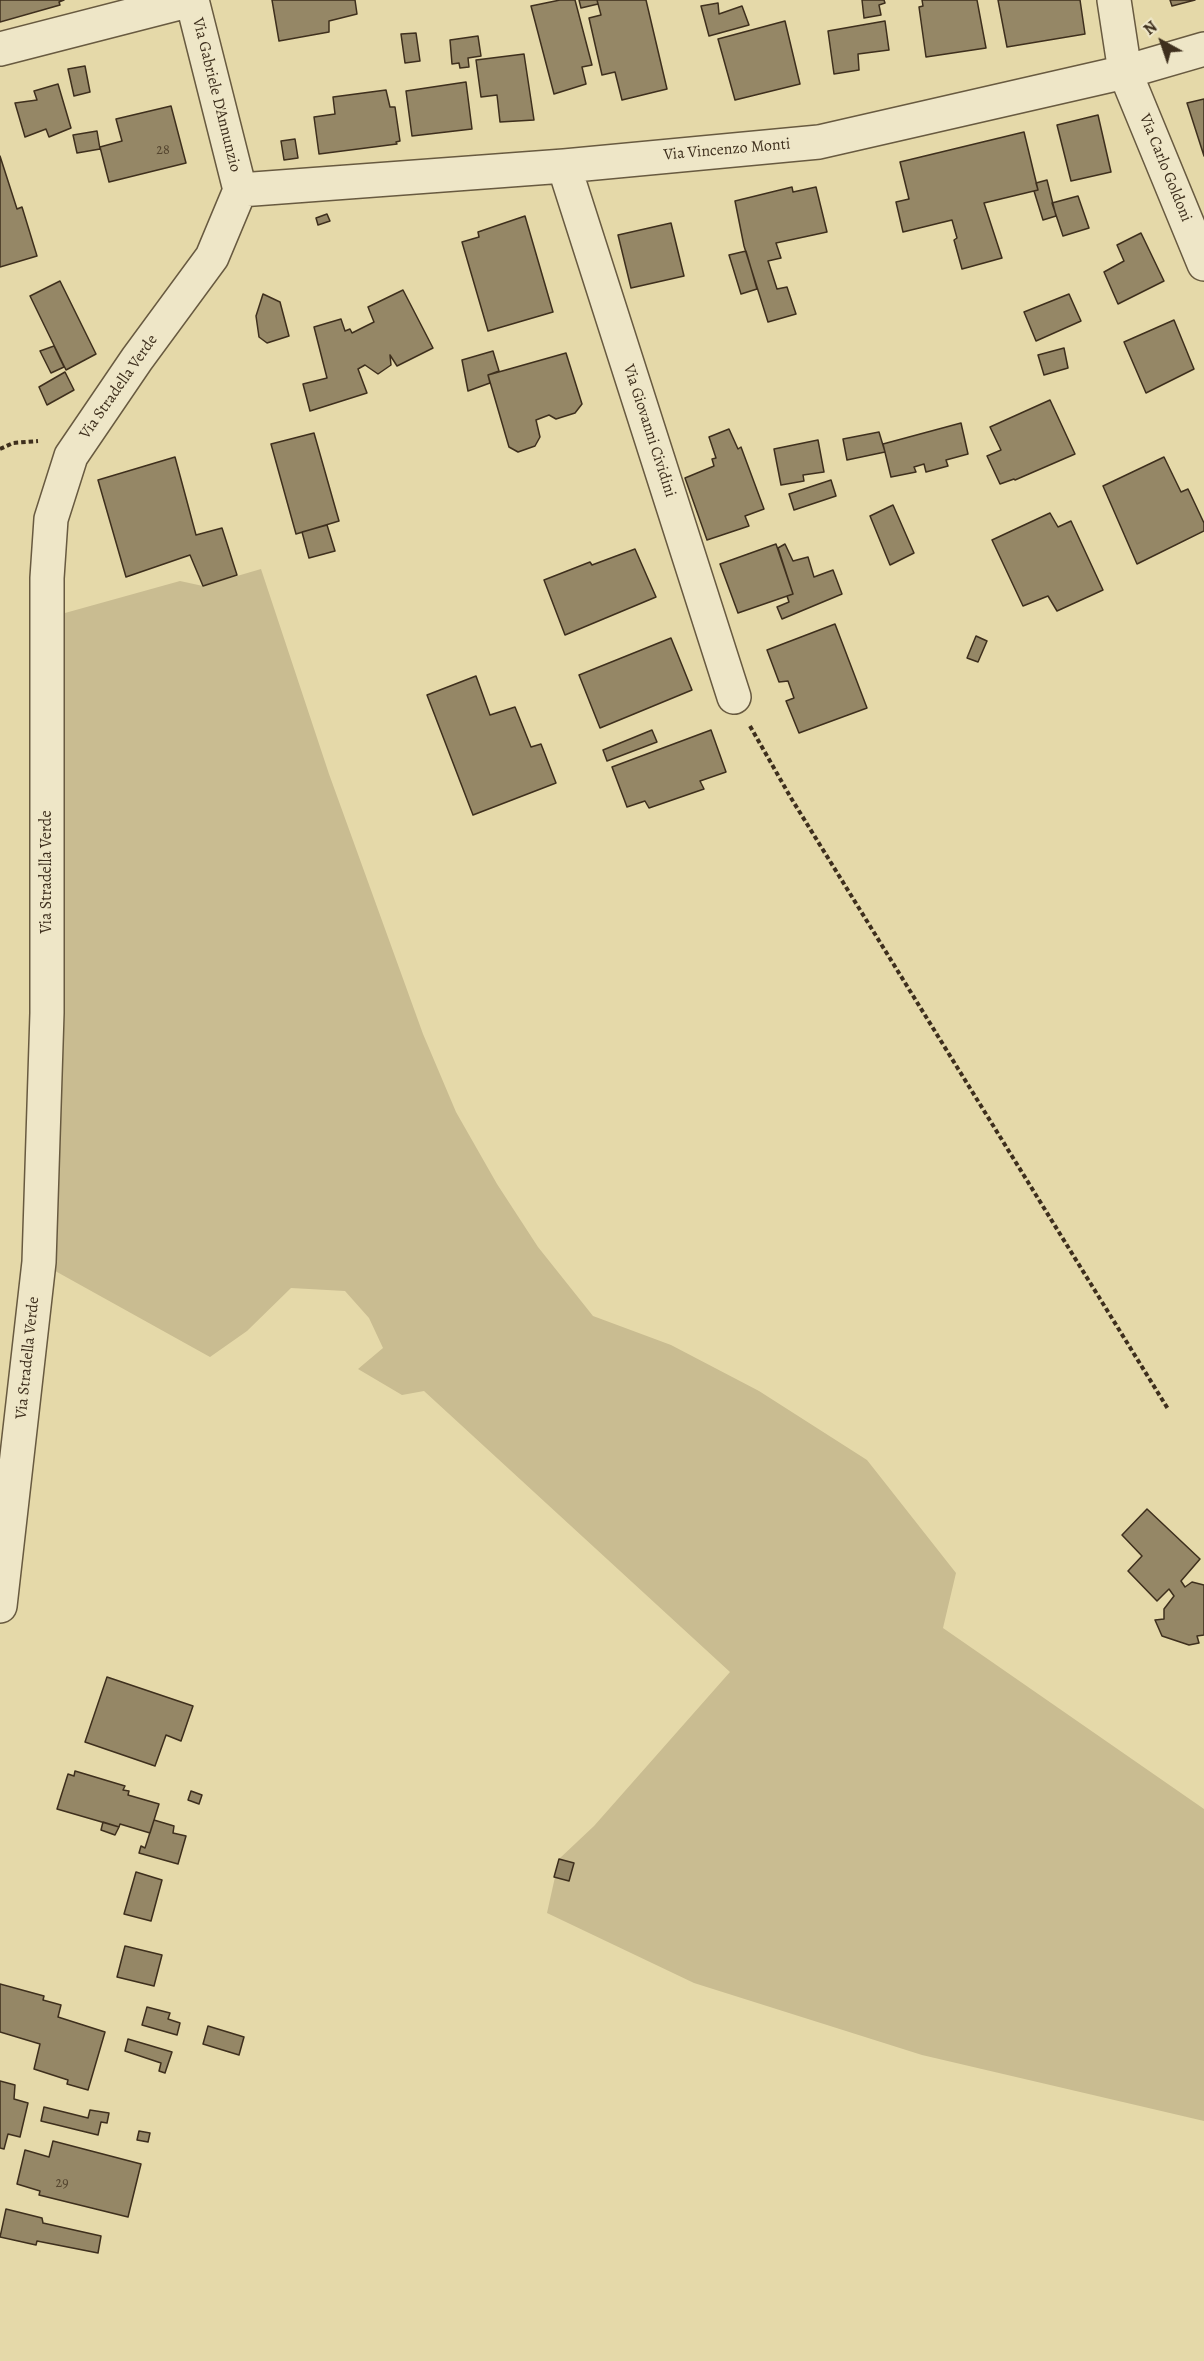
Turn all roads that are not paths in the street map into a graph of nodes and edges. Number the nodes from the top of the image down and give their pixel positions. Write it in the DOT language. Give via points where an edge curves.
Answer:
graph roads {
  1 [pos="191,0"];
  2 [pos="1114,0"];
  3 [pos="0,49"];
  4 [pos="1204,49"];
  5 [pos="1125,72"];
  6 [pos="564,166"];
  7 [pos="240,190"];
  8 [pos="1204,264"];
  9 [pos="734,697"];
  10 [pos="0,1606"];
  1 -- 3 [label="street"];
  1 -- 7 [label="street, Via Gabriele D'Annunzio"];
  2 -- 5 [label="street, Via Carlo Goldoni"];
  4 -- 5 [label="street, Via Vincenzo Monti"];
  5 -- 6 [label="street, Via Vincenzo Monti" via="819,142"];
  5 -- 8 [label="street, Via Carlo Goldoni"];
  6 -- 7 [label="street, Via Vincenzo Monti"];
  6 -- 9 [label="street, Via Giovanni Cividini"];
  7 -- 10 [label="street, Via Stradella Verde" via="212,257 71,456 51,519 47,578 47,1013 39,1262"];
}
